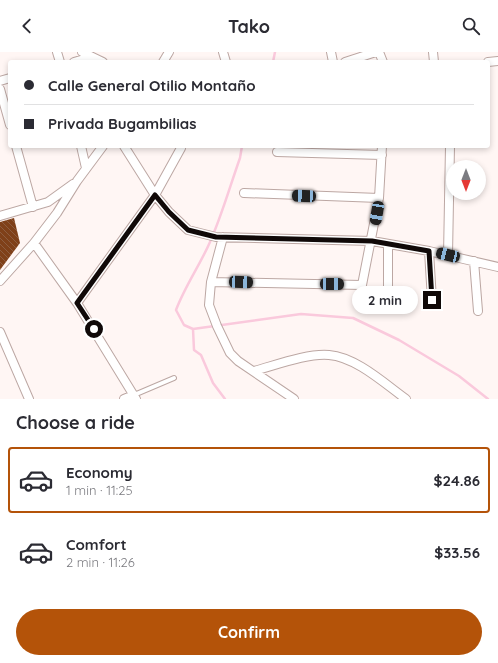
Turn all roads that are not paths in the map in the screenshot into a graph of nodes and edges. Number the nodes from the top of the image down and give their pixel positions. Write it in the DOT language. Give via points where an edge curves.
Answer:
graph roads {
  1 [pos="82,52"];
  2 [pos="378,52"];
  3 [pos="495,52"];
  4 [pos="91,57"];
  5 [pos="81,60"];
  6 [pos="98,60"];
  7 [pos="351,60"];
  8 [pos="494,61"];
  9 [pos="0,89"];
  10 [pos="8,119"];
  11 [pos="17,148"];
  12 [pos="81,148"];
  13 [pos="101,148"];
  14 [pos="125,148"];
  15 [pos="181,148"];
  16 [pos="382,148"];
  17 [pos="450,148"];
  18 [pos="331,150"];
  19 [pos="277,152"];
  20 [pos="382,155"];
  21 [pos="86,168"];
  22 [pos="77,181"];
  23 [pos="244,194"];
  24 [pos="155,195"];
  25 [pos="379,198"];
  26 [pos="48,202"];
  27 [pos="32,207"];
  28 [pos="58,212"];
  29 [pos="0,216"];
  30 [pos="216,237"];
  31 [pos="372,241"];
  32 [pos="34,243"];
  33 [pos="388,244"];
  34 [pos="429,251"];
  35 [pos="448,255"];
  36 [pos="474,261"];
  37 [pos="498,267"];
  38 [pos="0,281"];
  39 [pos="211,282"];
  40 [pos="388,286"];
  41 [pos="432,300"];
  42 [pos="77,303"];
  43 [pos="478,311"];
  44 [pos="0,332"];
  45 [pos="254,371"];
  46 [pos="174,378"];
  47 [pos="135,397"];
  48 [pos="29,399"];
  49 [pos="124,399"];
  50 [pos="294,399"];
  51 [pos="406,399"];
  1 -- 4 [label="street"];
  2 -- 7 [label="street"];
  3 -- 8 [label="street"];
  4 -- 5 [label="street"];
  4 -- 6 [label="street"];
  9 -- 10 [label="street"];
  11 -- 27 [label="street"];
  12 -- 21 [label="street"];
  13 -- 21 [label="street"];
  14 -- 24 [label="street"];
  15 -- 24 [label="street"];
  16 -- 20 [label="street"];
  17 -- 35 [label="street"];
  18 -- 19 [label="street"];
  18 -- 20 [label="street"];
  20 -- 25 [label="street"];
  21 -- 22 [label="street"];
  22 -- 26 [label="street"];
  22 -- 28 [label="street"];
  23 -- 25 [label="street"];
  24 -- 30 [label="street" via="188,230"];
  24 -- 42 [label="street"];
  25 -- 31 [label="street"];
  26 -- 27 [label="street"];
  26 -- 28 [label="street"];
  27 -- 29 [label="street"];
  28 -- 32 [label="street"];
  30 -- 31 [label="street"];
  30 -- 39 [label="street"];
  31 -- 33 [label="street"];
  31 -- 39 [label="street" via="362,285"];
  32 -- 38 [label="street"];
  32 -- 42 [label="street"];
  33 -- 34 [label="street"];
  33 -- 40 [label="street"];
  34 -- 35 [label="street"];
  34 -- 41 [label="street"];
  35 -- 36 [label="street"];
  36 -- 37 [label="street"];
  36 -- 43 [label="street"];
  39 -- 45 [label="street" via="209,305 230,353"];
  42 -- 47 [label="street"];
  44 -- 48 [label="street"];
  45 -- 50 [label="street"];
  45 -- 51 [label="street" via="310,356 330,355 348,360"];
  46 -- 47 [label="lane"];
  47 -- 49 [label="street"];
}
